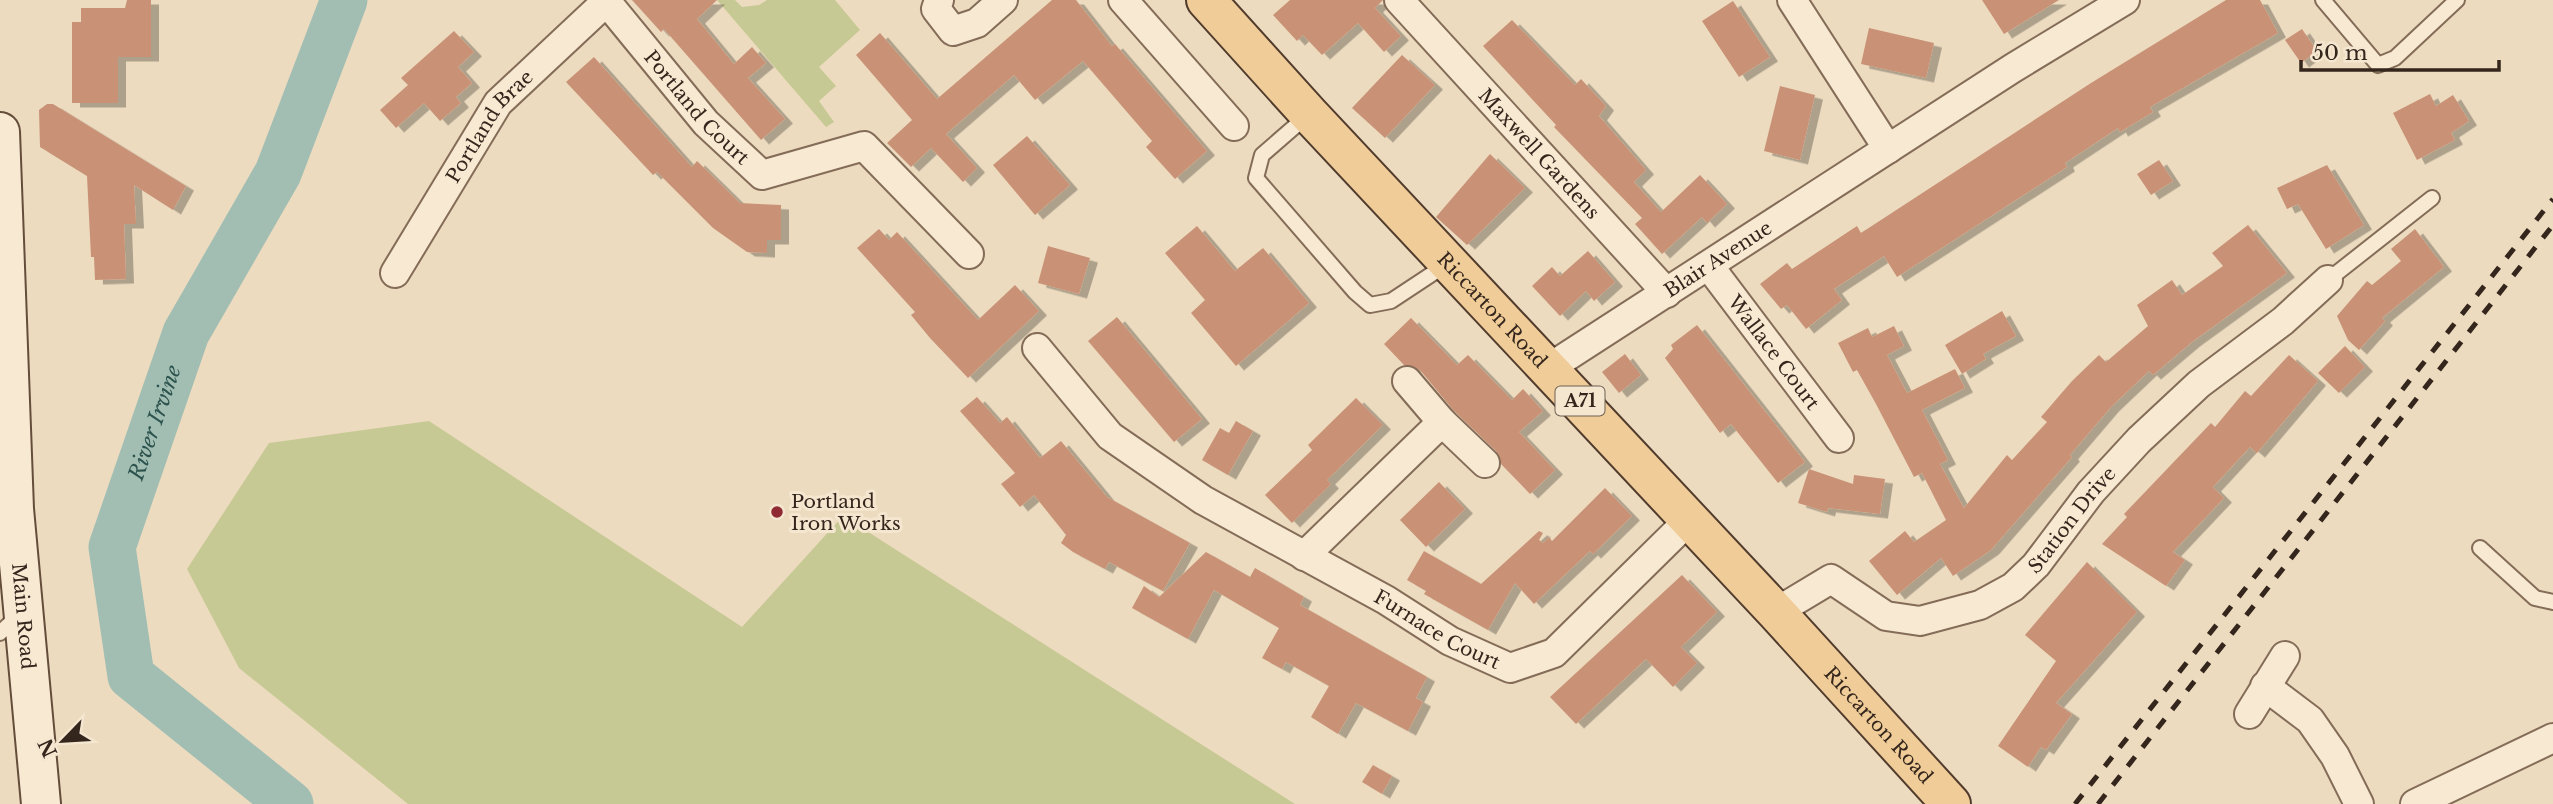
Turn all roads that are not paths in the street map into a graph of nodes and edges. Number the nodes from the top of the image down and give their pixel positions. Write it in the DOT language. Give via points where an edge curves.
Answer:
graph roads {
  1 [pos="939,0"];
  2 [pos="1003,0"];
  3 [pos="1123,0"];
  4 [pos="1792,0"];
  5 [pos="2125,0"];
  6 [pos="2323,0"];
  7 [pos="2457,0"];
  8 [pos="597,4"];
  9 [pos="1218,4"];
  10 [pos="1412,4"];
  11 [pos="1309,114"];
  12 [pos="1234,126"];
  13 [pos="0,144"];
  14 [pos="1888,149"];
  15 [pos="2432,198"];
  16 [pos="969,254"];
  17 [pos="1449,262"];
  18 [pos="1709,266"];
  19 [pos="396,273"];
  20 [pos="2328,280"];
  21 [pos="1667,293"];
  22 [pos="1037,348"];
  23 [pos="4,361"];
  24 [pos="1549,368"];
  25 [pos="1407,381"];
  26 [pos="1442,422"];
  27 [pos="1839,439"];
  28 [pos="1485,463"];
  29 [pos="1690,519"];
  30 [pos="2480,548"];
  31 [pos="1304,556"];
  32 [pos="2553,602"];
  33 [pos="1776,612"];
  34 [pos="11,623"];
  35 [pos="2285,656"];
  36 [pos="2265,686"];
  37 [pos="2249,714"];
  38 [pos="2553,738"];
  39 [pos="41,804"];
  40 [pos="1951,804"];
  41 [pos="2359,804"];
  42 [pos="2415,804"];
  1 -- 2 [label="street" via="936,9 953,32 976,23"];
  3 -- 12 [label="street"];
  4 -- 14 [label="street"];
  5 -- 14 [label="street, Blair Avenue"];
  6 -- 7 [label="lane" via="2378,65 2395,58"];
  8 -- 16 [label="street, Portland Court" via="706,123 762,175 864,146"];
  8 -- 19 [label="street, Portland Brae" via="498,103"];
  9 -- 11 [label="main road, Riccarton Road / A71"];
  10 -- 21 [label="street, Maxwell Gardens"];
  11 -- 17 [label="main road, Riccarton Road / A71"];
  11 -- 17 [label="lane" via="1262,155 1256,178 1355,292 1370,304 1391,301"];
  13 -- 23 [label="main road, Main Road"];
  14 -- 18 [label="street, Blair Avenue"];
  15 -- 20 [label="lane"];
  17 -- 24 [label="main road, Riccarton Road / A71"];
  18 -- 21 [label="street, Blair Avenue"];
  18 -- 27 [label="street, Wallace Court"];
  20 -- 33 [label="street, Station Drive" via="2283,321 2199,384 2139,440 2012,587 1970,608 1920,621 1886,616 1831,579"];
  21 -- 24 [label="street, Blair Avenue"];
  22 -- 31 [label="street, Furnace Court" via="1110,436 1203,500"];
  23 -- 34 [label="main road, Main Road" via="14,509"];
  24 -- 29 [label="main road, Riccarton Road / A71"];
  25 -- 26 [label="street"];
  26 -- 28 [label="street"];
  26 -- 31 [label="street"];
  29 -- 31 [label="street, Furnace Court" via="1554,653 1510,668 1450,641"];
  29 -- 33 [label="main road, Riccarton Road / A71"];
  30 -- 32 [label="lane" via="2535,598"];
  33 -- 40 [label="main road, Riccarton Road / A71"];
  34 -- 39 [label="main road, Main Road"];
  35 -- 36 [label="street"];
  36 -- 37 [label="street"];
  36 -- 41 [label="street" via="2310,720"];
  38 -- 42 [label="street"];
}
